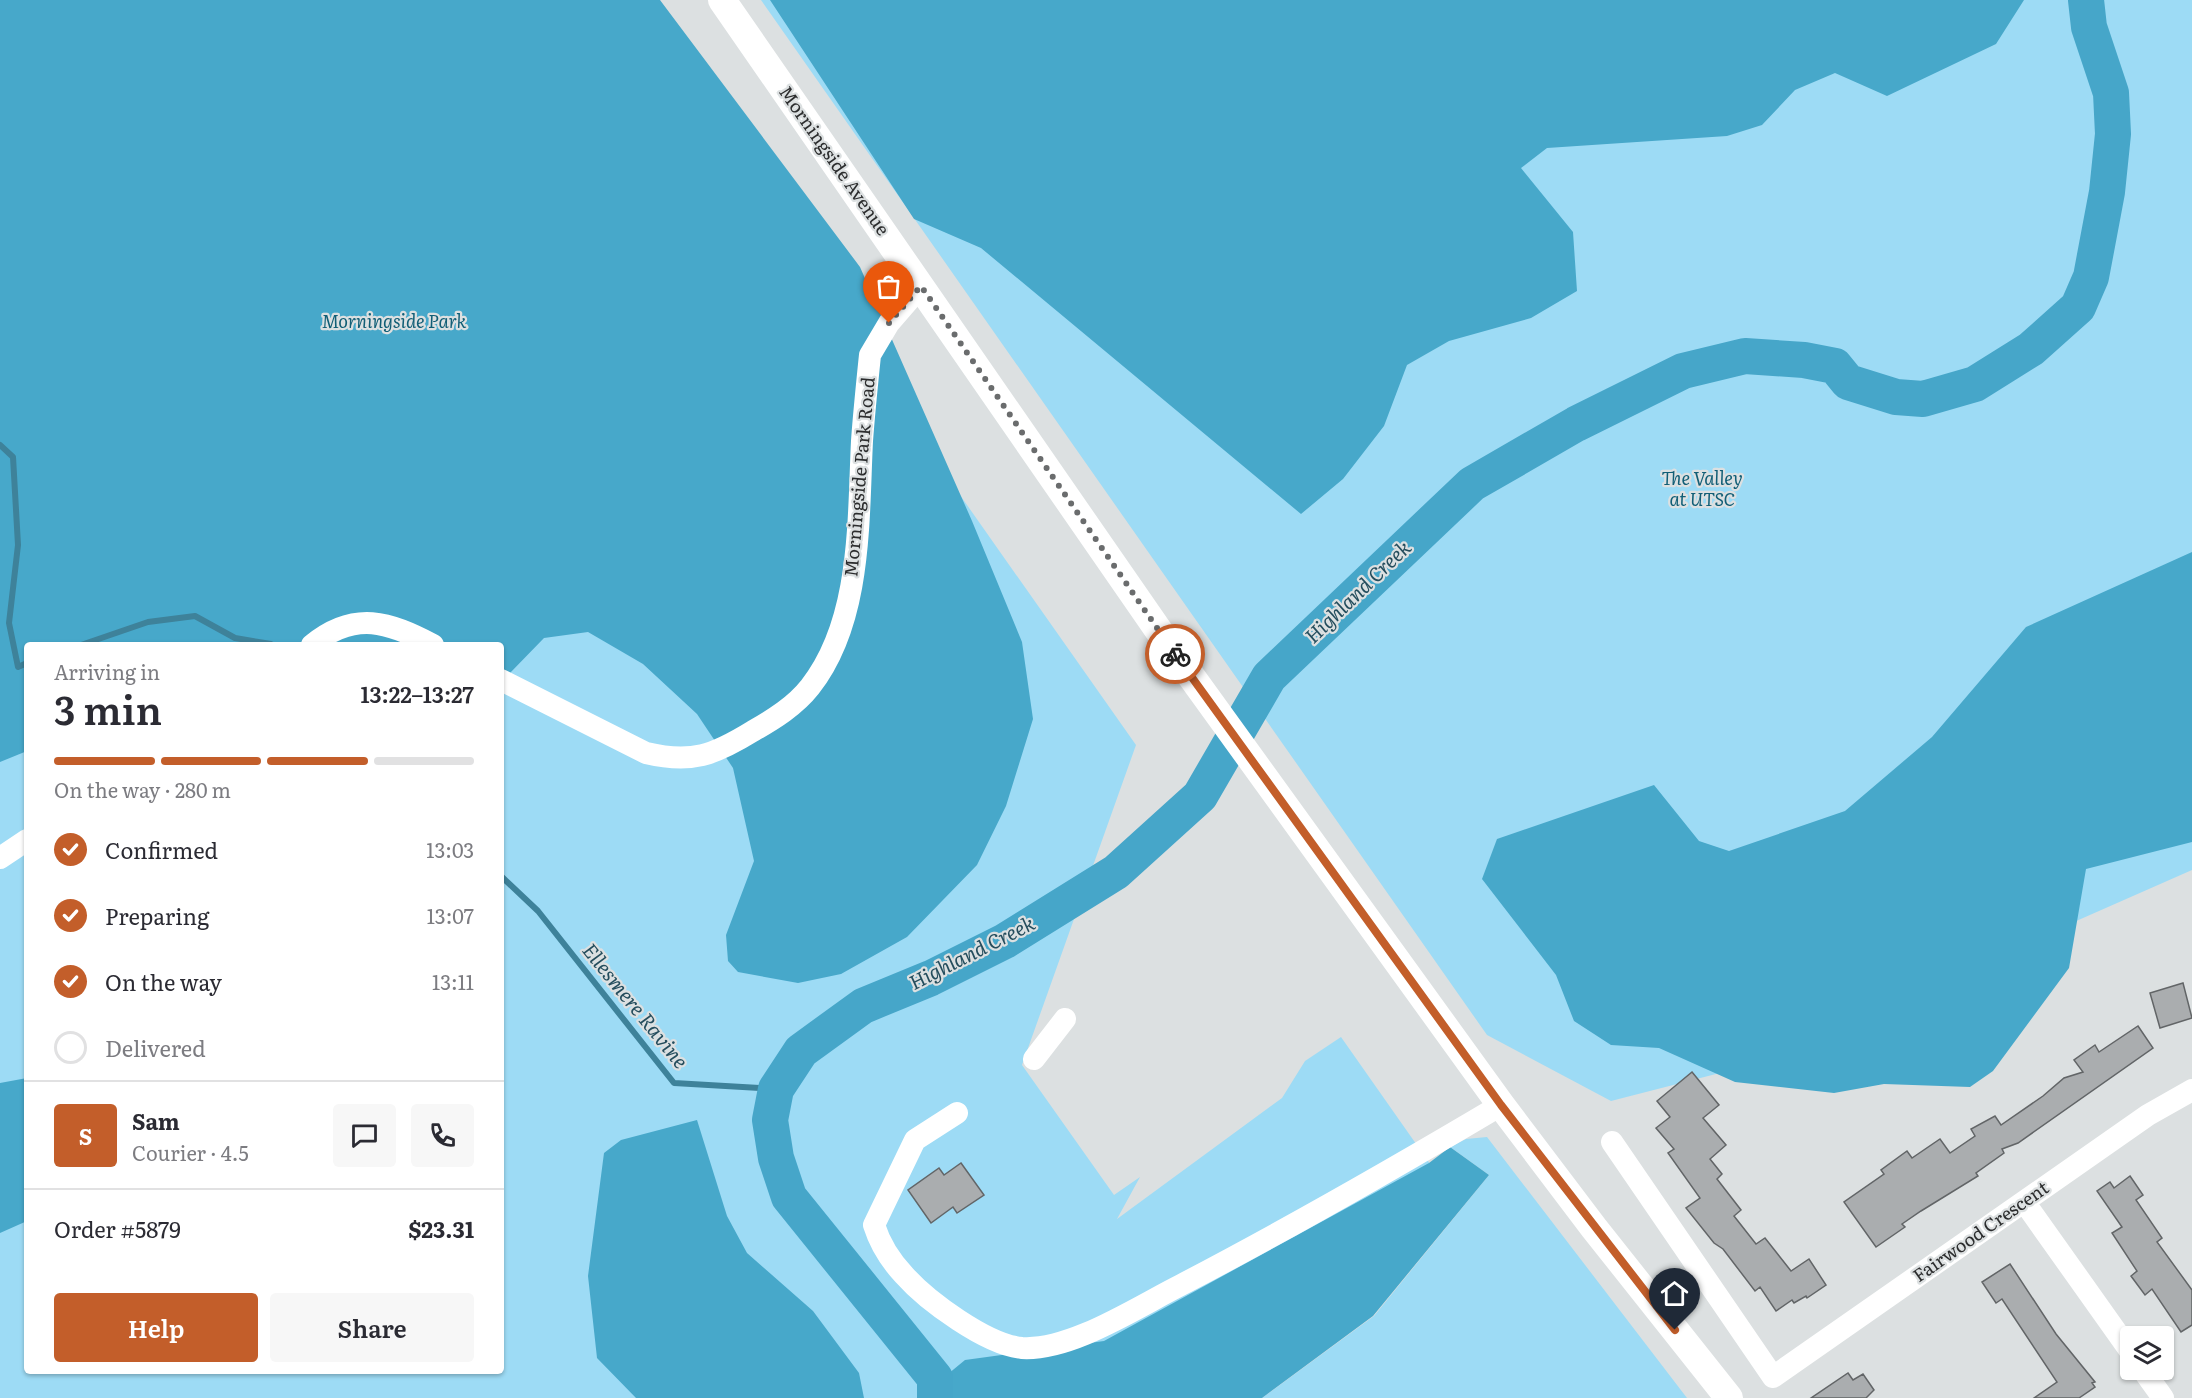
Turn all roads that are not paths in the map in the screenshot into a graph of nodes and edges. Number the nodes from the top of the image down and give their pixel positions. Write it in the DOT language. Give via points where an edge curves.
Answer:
graph roads {
  1 [pos="722,0"];
  2 [pos="921,286"];
  3 [pos="317,642"];
  4 [pos="427,642"];
  5 [pos="504,682"];
  6 [pos="24,842"];
  7 [pos="0,858"];
  8 [pos="1065,1019"];
  9 [pos="1034,1059"];
  10 [pos="2192,1090"];
  11 [pos="1501,1105"];
  12 [pos="957,1113"];
  13 [pos="1612,1142"];
  14 [pos="2025,1203"];
  15 [pos="2120,1337"];
  16 [pos="2150,1380"];
  17 [pos="1730,1398"];
  18 [pos="2163,1398"];
  1 -- 2 [label="main road, Morningside Avenue"];
  2 -- 5 [label="street, Morningside Park Road" via="879,335 870,355 852,581 831,655 797,701 769,722 712,753 670,759 646,753"];
  2 -- 11 [label="main road, Morningside Avenue" via="1170,647"];
  3 -- 4 [label="street" via="332,632 363,622 391,625"];
  6 -- 7 [label="street"];
  8 -- 9 [label="street"];
  10 -- 14 [label="street, Fairwood Crescent" via="2148,1115"];
  11 -- 12 [label="street" via="1364,1188 1147,1302 1085,1333 1022,1348 1003,1344 939,1305 904,1276 880,1244 874,1225 915,1140"];
  11 -- 17 [label="main road, Morningside Avenue"];
  13 -- 14 [label="street, Fairwood Crescent" via="1773,1377"];
  14 -- 15 [label="street"];
  16 -- 18 [label="street"];
}
